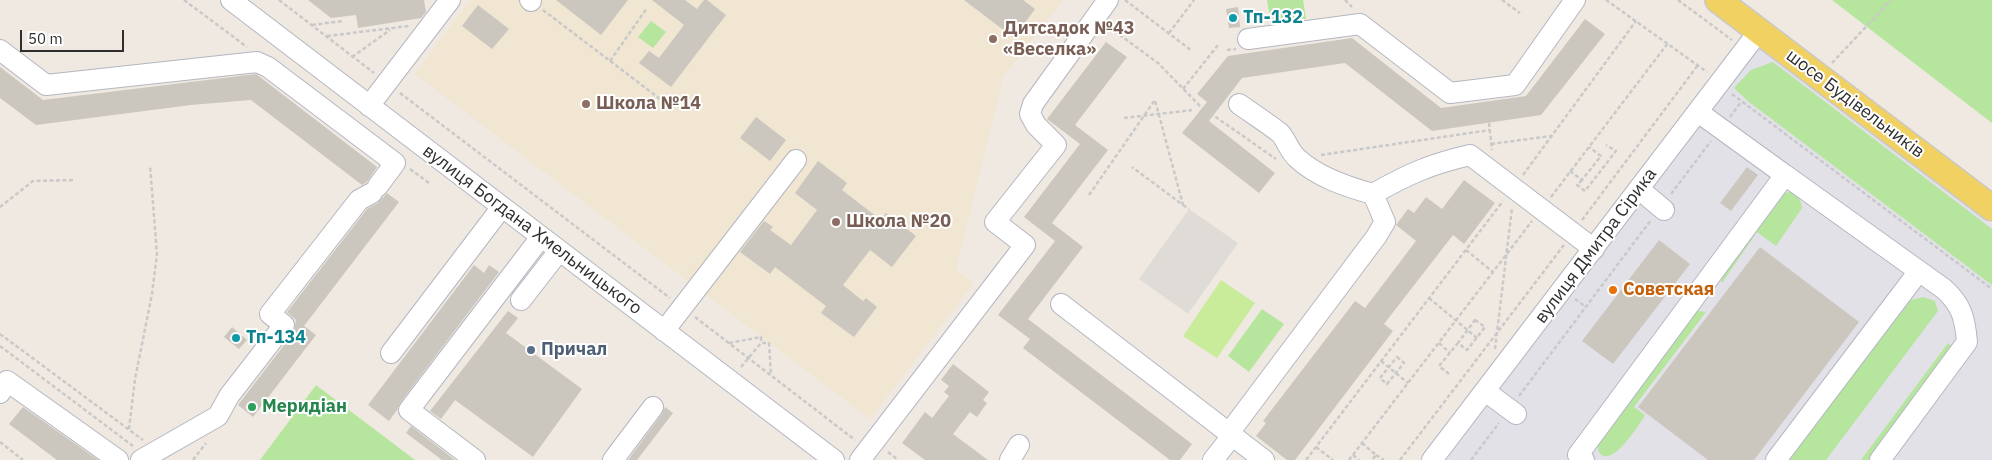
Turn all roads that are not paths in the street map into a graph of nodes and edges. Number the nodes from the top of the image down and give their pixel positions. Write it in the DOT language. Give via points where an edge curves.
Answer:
graph roads {
  1 [pos="231,0"];
  2 [pos="450,0"];
  3 [pos="1108,0"];
  4 [pos="1575,0"];
  5 [pos="1718,0"];
  6 [pos="1752,41"];
  7 [pos="286,42"];
  8 [pos="1242,44"];
  9 [pos="0,50"];
  10 [pos="268,68"];
  11 [pos="1239,104"];
  12 [pos="369,106"];
  13 [pos="1698,112"];
  14 [pos="796,160"];
  15 [pos="1785,175"];
  16 [pos="1639,190"];
  17 [pos="1373,194"];
  18 [pos="502,207"];
  19 [pos="1663,208"];
  20 [pos="1992,208"];
  21 [pos="541,237"];
  22 [pos="1594,249"];
  23 [pos="559,251"];
  24 [pos="1919,271"];
  25 [pos="521,300"];
  26 [pos="1061,304"];
  27 [pos="664,331"];
  28 [pos="391,353"];
  29 [pos="1487,388"];
  30 [pos="0,393"];
  31 [pos="653,407"];
  32 [pos="1513,411"];
  33 [pos="1231,434"];
  34 [pos="864,455"];
  35 [pos="148,456"];
  36 [pos="1581,459"];
  37 [pos="118,460"];
  38 [pos="475,460"];
  39 [pos="613,460"];
  40 [pos="834,460"];
  41 [pos="1213,460"];
  42 [pos="1264,460"];
  43 [pos="1432,460"];
  44 [pos="1776,460"];
  45 [pos="1880,460"];
  1 -- 7 [label="street, вулиця Богдана Хмельницького"];
  2 -- 12 [label="street"];
  3 -- 34 [label="street" via="1033,104 1030,114 1036,125 1056,145 995,222 1025,245"];
  4 -- 8 [label="street" via="1516,85 1450,93 1360,24"];
  5 -- 6 [label="main road, шосе Будівельників"];
  6 -- 13 [label="street, вулиця Дмитра Сірика"];
  6 -- 20 [label="main road, шосе Будівельників" via="1819,77"];
  7 -- 10 [label="street"];
  7 -- 12 [label="street, вулиця Богдана Хмельницького"];
  9 -- 10 [label="street" via="46,85 258,62"];
  10 -- 35 [label="street" via="395,163 375,189 360,200 270,314 284,325 229,396 218,416"];
  11 -- 17 [label="street" via="1282,135 1298,159 1334,181"];
  12 -- 18 [label="street, вулиця Богдана Хмельницького"];
  13 -- 15 [label="street"];
  13 -- 16 [label="street, вулиця Дмитра Сірика"];
  14 -- 27 [label="street"];
  15 -- 24 [label="street"];
  15 -- 36 [label="street" via="1578,455"];
  16 -- 19 [label="street"];
  16 -- 22 [label="street, вулиця Дмитра Сірика"];
  17 -- 22 [label="street" via="1434,163 1470,155"];
  17 -- 33 [label="street" via="1385,222"];
  18 -- 21 [label="street, вулиця Богдана Хмельницького"];
  18 -- 28 [label="street"];
  21 -- 23 [label="street, вулиця Богдана Хмельницького"];
  21 -- 38 [label="street" via="409,410"];
  22 -- 29 [label="street, вулиця Дмитра Сірика"];
  23 -- 25 [label="street"];
  23 -- 27 [label="street, вулиця Богдана Хмельницького"];
  24 -- 44 [label="street"];
  24 -- 45 [label="street" via="1955,299 1966,320 1967,342"];
  26 -- 33 [label="street"];
  27 -- 40 [label="street, вулиця Богдана Хмельницького"];
  29 -- 32 [label="street"];
  29 -- 43 [label="street, вулиця Дмитра Сірика"];
  30 -- 37 [label="street" via="7,381"];
  31 -- 39 [label="street"];
  33 -- 41 [label="street"];
  33 -- 42 [label="street"];
}
